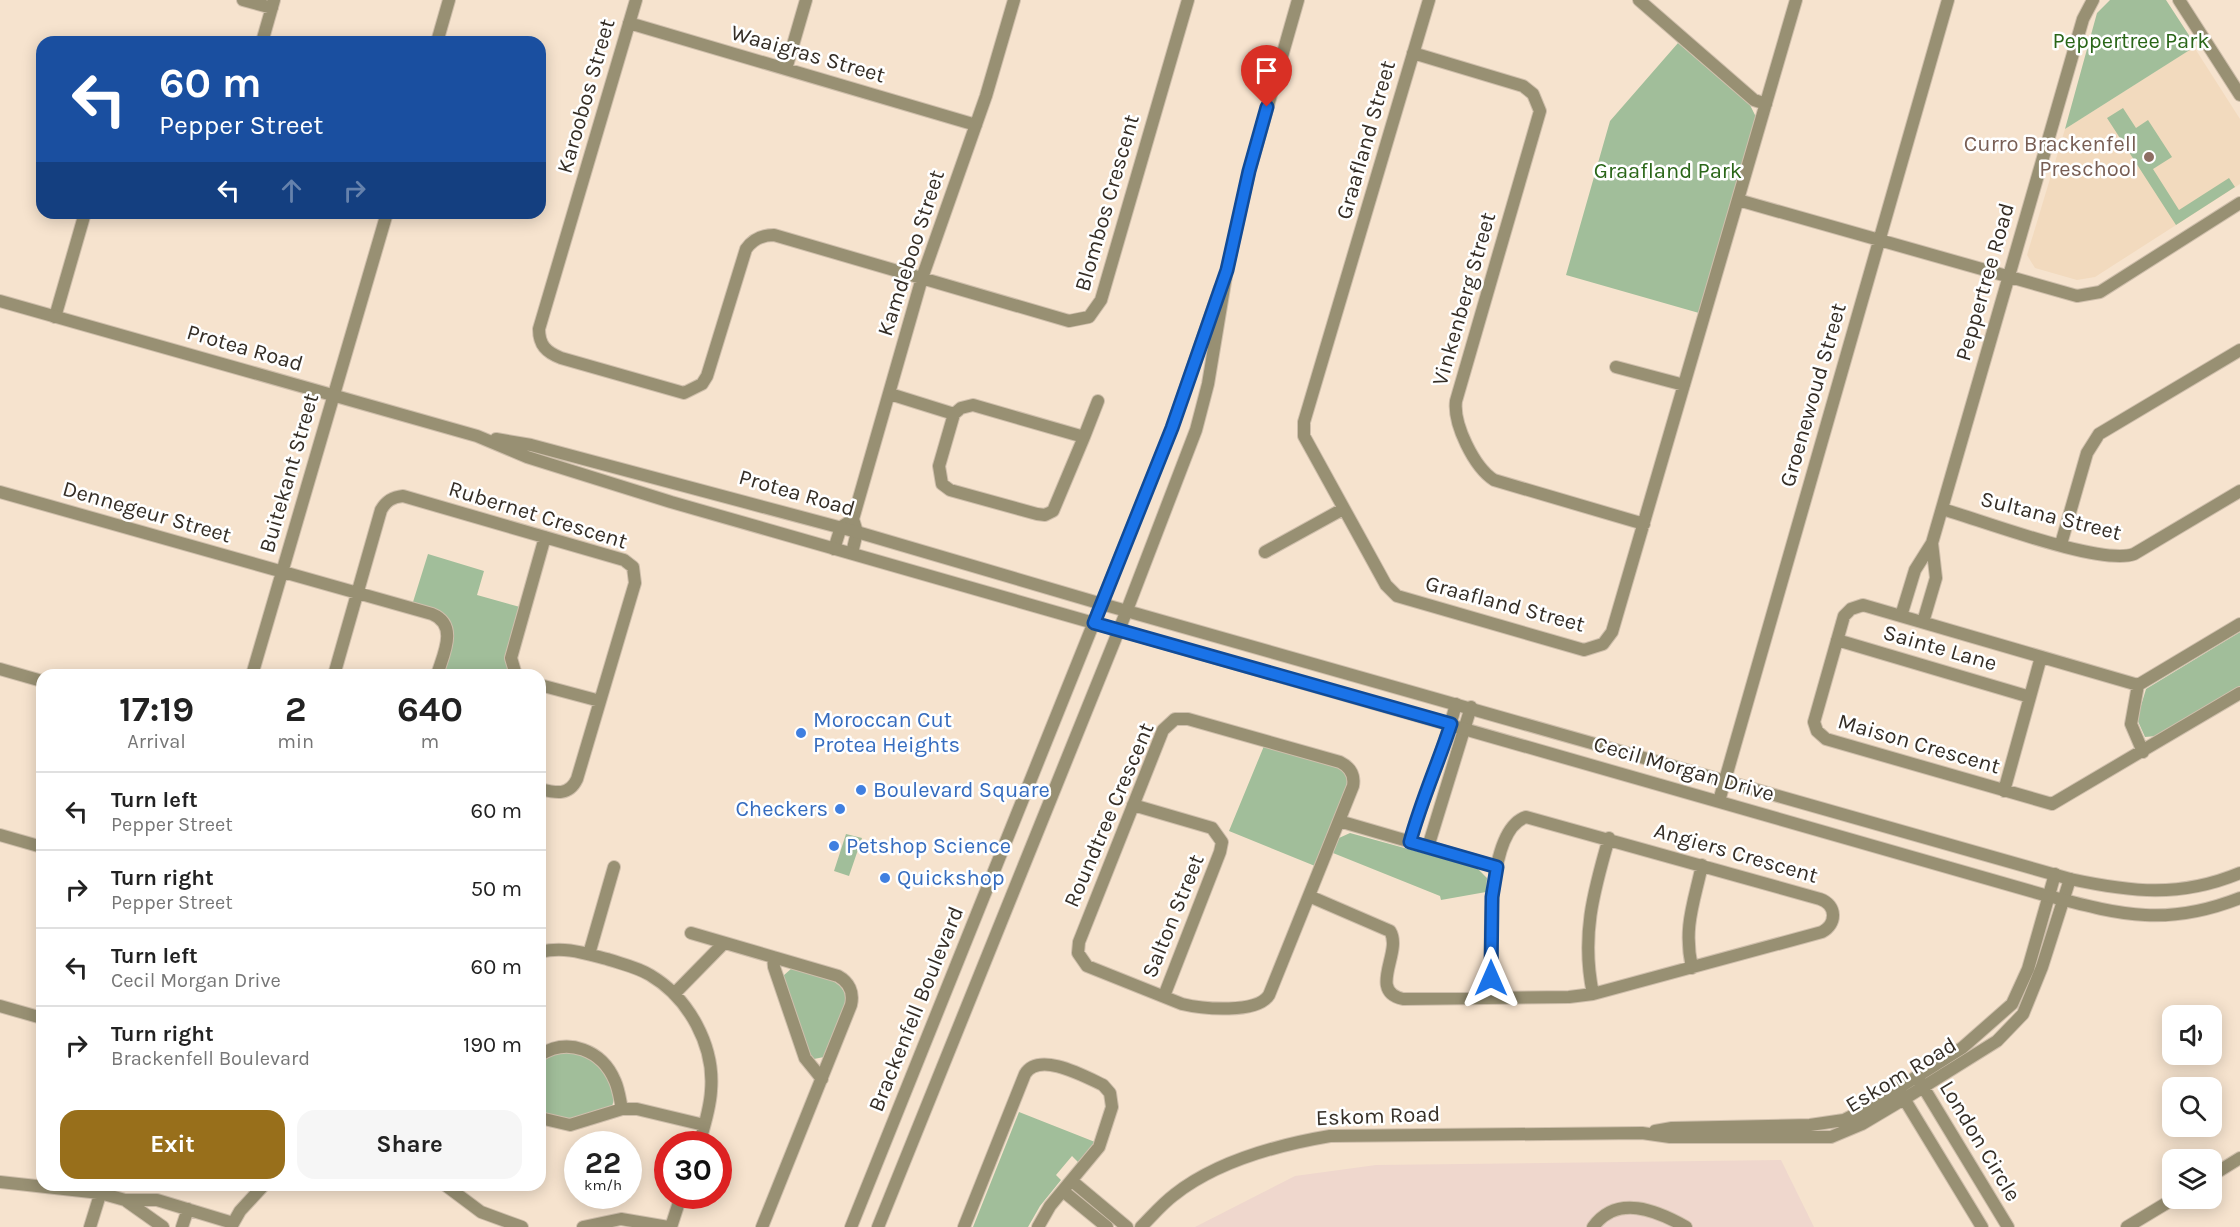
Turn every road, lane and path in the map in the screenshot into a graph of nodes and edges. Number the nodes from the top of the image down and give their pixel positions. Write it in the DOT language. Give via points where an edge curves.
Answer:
graph roads {
  1 [pos="243,0"];
  2 [pos="449,0"];
  3 [pos="636,0"];
  4 [pos="806,0"];
  5 [pos="1014,0"];
  6 [pos="1188,0"];
  7 [pos="1298,0"];
  8 [pos="1429,0"];
  9 [pos="1639,0"];
  10 [pos="1796,0"];
  11 [pos="1948,0"];
  12 [pos="2093,0"];
  13 [pos="2179,0"];
  14 [pos="273,4"];
  15 [pos="629,23"];
  16 [pos="264,36"];
  17 [pos="439,36"];
  18 [pos="1413,53"];
  19 [pos="786,69"];
  20 [pos="2240,95"];
  21 [pos="1766,104"];
  22 [pos="976,125"];
  23 [pos="1738,200"];
  24 [pos="2240,203"];
  25 [pos="83,219"];
  26 [pos="385,219"];
  27 [pos="1879,241"];
  28 [pos="1227,270"];
  29 [pos="922,278"];
  30 [pos="2008,278"];
  31 [pos="0,301"];
  32 [pos="55,317"];
  33 [pos="2240,350"];
  34 [pos="1616,367"];
  35 [pos="1684,385"];
  36 [pos="890,394"];
  37 [pos="334,396"];
  38 [pos="1098,401"];
  39 [pos="954,414"];
  40 [pos="477,436"];
  41 [pos="1084,437"];
  42 [pos="2240,491"];
  43 [pos="0,492"];
  44 [pos="1343,509"];
  45 [pos="1942,509"];
  46 [pos="853,519"];
  47 [pos="1644,524"];
  48 [pos="841,527"];
  49 [pos="857,532"];
  50 [pos="545,537"];
  51 [pos="1932,543"];
  52 [pos="2061,544"];
  53 [pos="834,549"];
  54 [pos="1265,552"];
  55 [pos="852,554"];
  56 [pos="282,572"];
  57 [pos="358,593"];
  58 [pos="1102,604"];
  59 [pos="1127,610"];
  60 [pos="1901,616"];
  61 [pos="1923,622"];
  62 [pos="1094,623"];
  63 [pos="2240,624"];
  64 [pos="1118,629"];
  65 [pos="1837,640"];
  66 [pos="2041,657"];
  67 [pos="0,669"];
  68 [pos="254,669"];
  69 [pos="336,669"];
  70 [pos="439,669"];
  71 [pos="514,669"];
  72 [pos="36,679"];
  73 [pos="2138,686"];
  74 [pos="546,687"];
  75 [pos="2240,693"];
  76 [pos="2030,697"];
  77 [pos="600,701"];
  78 [pos="1456,704"];
  79 [pos="1471,707"];
  80 [pos="1451,724"];
  81 [pos="1465,728"];
  82 [pos="2143,752"];
  83 [pos="1725,779"];
  84 [pos="1429,781"];
  85 [pos="1447,786"];
  86 [pos="546,790"];
  87 [pos="2004,790"];
  88 [pos="1719,801"];
  89 [pos="1133,806"];
  90 [pos="1339,821"];
  91 [pos="0,835"];
  92 [pos="1609,838"];
  93 [pos="1410,842"];
  94 [pos="36,845"];
  95 [pos="1428,847"];
  96 [pos="1702,865"];
  97 [pos="614,867"];
  98 [pos="1497,867"];
  99 [pos="2240,873"];
  100 [pos="2055,874"];
  101 [pos="2070,879"];
  102 [pos="1309,896"];
  103 [pos="2048,896"];
  104 [pos="2240,898"];
  105 [pos="2064,900"];
  106 [pos="691,933"];
  107 [pos="724,943"];
  108 [pos="546,951"];
  109 [pos="588,954"];
  110 [pos="773,957"];
  111 [pos="1692,968"];
  112 [pos="674,994"];
  113 [pos="1593,994"];
  114 [pos="1164,996"];
  115 [pos="1491,998"];
  116 [pos="0,1006"];
  117 [pos="36,1016"];
  118 [pos="546,1053"];
  119 [pos="822,1079"];
  120 [pos="1920,1081"];
  121 [pos="1901,1094"];
  122 [pos="622,1109"];
  123 [pos="546,1119"];
  124 [pos="704,1125"];
  125 [pos="702,1131"];
  126 [pos="2240,1158"];
  127 [pos="2222,1169"];
  128 [pos="1072,1181"];
  129 [pos="0,1182"];
  130 [pos="36,1184"];
  131 [pos="100,1191"];
  132 [pos="105,1191"];
  133 [pos="259,1191"];
  134 [pos="453,1191"];
  135 [pos="1063,1191"];
  136 [pos="125,1200"];
  137 [pos="2162,1206"];
  138 [pos="188,1209"];
  139 [pos="676,1209"];
  140 [pos="232,1225"];
  141 [pos="90,1227"];
  142 [pos="163,1227"];
  143 [pos="182,1227"];
  144 [pos="522,1227"];
  145 [pos="583,1227"];
  146 [pos="669,1227"];
  147 [pos="762,1227"];
  148 [pos="851,1227"];
  149 [pos="878,1227"];
  150 [pos="964,1227"];
  151 [pos="1038,1227"];
  152 [pos="1107,1227"];
  153 [pos="1127,1227"];
  154 [pos="1141,1227"];
  155 [pos="1593,1227"];
  156 [pos="1686,1227"];
  157 [pos="1982,1227"];
  158 [pos="2008,1227"];
  159 [pos="2127,1227"];
  1 -- 14 [label="street"];
  2 -- 17 [label="street"];
  3 -- 15 [label="street, Karoobos Street"];
  4 -- 19 [label="street"];
  5 -- 22 [label="street, Kamdeboo Street"];
  6 -- 29 [label="street, Blombos Crescent" via="1095,313 1083,320 1069,321"];
  7 -- 28 [label="street, Brackenfell Boulevard" via="1249,171"];
  8 -- 18 [label="street, Graafland Street"];
  9 -- 21 [label="street" via="1754,100"];
  10 -- 21 [label="street, Graafland Street"];
  11 -- 27 [label="street, Groenewoud Street"];
  12 -- 30 [label="street, Peppertree Road" via="2083,19"];
  13 -- 20 [label="street"];
  14 -- 16 [label="street"];
  15 -- 19 [label="street, Waaigras Street"];
  15 -- 29 [label="street, Karoobos Street" via="539,329 539,338 547,350 561,358 675,392 695,389 706,376 746,249 766,236 774,235"];
  18 -- 44 [label="street, Graafland Street" via="1304,422 1307,443"];
  18 -- 47 [label="street, Vinkenberg Street" via="1523,86 1536,99 1539,111 1456,400 1459,429 1481,468 1494,480"];
  19 -- 22 [label="street, Waaigras Street"];
  21 -- 23 [label="street, Graafland Street"];
  22 -- 29 [label="street, Kamdeboo Street"];
  23 -- 27 [label="street"];
  23 -- 35 [label="street, Graafland Street"];
  24 -- 30 [label="street" via="2100,292 2065,295"];
  25 -- 32 [label="street"];
  26 -- 37 [label="street, Buitekant Street"];
  27 -- 30 [label="street"];
  27 -- 83 [label="street, Groenewoud Street"];
  28 -- 58 [label="street, Brackenfell Boulevard" via="1172,428"];
  28 -- 59 [label="street, Brackenfell Boulevard" via="1208,384 1196,430"];
  29 -- 36 [label="street, Kamdeboo Street"];
  30 -- 45 [label="street, Peppertree Road"];
  31 -- 32 [label="street, Protea Road"];
  32 -- 37 [label="street, Protea Road"];
  33 -- 52 [label="street" via="2099,434 2087,453"];
  34 -- 35 [label="street"];
  35 -- 47 [label="street, Graafland Street"];
  36 -- 39 [label="street"];
  36 -- 46 [label="street, Kamdeboo Street"];
  37 -- 40 [label="street, Protea Road"];
  37 -- 56 [label="street, Buitekant Street"];
  38 -- 41 [label="street"];
  39 -- 41 [label="street" via="973,405"];
  39 -- 41 [label="street" via="938,471 942,484 950,490 1041,515 1056,507"];
  40 -- 48 [label="street, Protea Road" via="531,445"];
  40 -- 53 [label="street, Protea Road" via="527,457"];
  42 -- 52 [label="street, Sultana Street" via="2127,557"];
  43 -- 56 [label="street, Dennegeur Street"];
  44 -- 47 [label="street, Graafland Street" via="1386,585 1397,596 1584,650 1603,644 1612,632"];
  44 -- 54 [label="street"];
  45 -- 51 [label="street, Peppertree Road"];
  45 -- 52 [label="street, Sultana Street"];
  46 -- 48 [label="street"];
  46 -- 49 [label="street"];
  48 -- 49 [label="street, Protea Road"];
  48 -- 53 [label="street"];
  49 -- 55 [label="street"];
  49 -- 58 [label="street, Protea Road"];
  50 -- 57 [label="street, Rubernet Crescent" via="395,496 381,510"];
  50 -- 71 [label="street" via="511,657"];
  50 -- 77 [label="street, Rubernet Crescent" via="624,560 635,572"];
  51 -- 60 [label="street" via="1915,570"];
  51 -- 61 [label="street" via="1936,578"];
  53 -- 55 [label="street, Protea Road"];
  55 -- 62 [label="street, Protea Road"];
  56 -- 57 [label="street, Dennegeur Street"];
  56 -- 68 [label="street, Buitekant Street"];
  57 -- 69 [label="street, Rubernet Crescent"];
  57 -- 70 [label="street, Dennegeur Street" via="432,614 443,621 448,639"];
  58 -- 59 [label="street, Protea Road"];
  58 -- 62 [label="street, Brackenfell Boulevard"];
  59 -- 64 [label="street, Brackenfell Boulevard"];
  59 -- 78 [label="street, Cecil Morgan Drive"];
  60 -- 61 [label="street, Maison Crescent"];
  60 -- 65 [label="street, Maison Crescent" via="1857,606 1844,616"];
  61 -- 66 [label="street, Maison Crescent"];
  62 -- 64 [label="street, Protea Road"];
  62 -- 148 [label="street, Brackenfell Boulevard"];
  63 -- 73 [label="street"];
  64 -- 80 [label="street, Cecil Morgan Drive"];
  64 -- 149 [label="street, Brackenfell Boulevard"];
  65 -- 76 [label="street, Sainte Lane"];
  65 -- 87 [label="street, Maison Crescent" via="1814,718 1820,736"];
  66 -- 73 [label="street, Maison Crescent"];
  66 -- 76 [label="street"];
  67 -- 72 [label="street"];
  73 -- 82 [label="street" via="2132,724"];
  74 -- 77 [label="street"];
  75 -- 82 [label="street, Maison Crescent"];
  76 -- 87 [label="street"];
  77 -- 86 [label="street, Rubernet Crescent" via="575,784 561,793"];
  78 -- 79 [label="street, Cecil Morgan Drive"];
  78 -- 80 [label="street"];
  79 -- 81 [label="street"];
  79 -- 83 [label="street, Cecil Morgan Drive"];
  80 -- 81 [label="street, Cecil Morgan Drive"];
  80 -- 84 [label="street"];
  81 -- 85 [label="street"];
  81 -- 88 [label="street, Cecil Morgan Drive"];
  82 -- 87 [label="street, Maison Crescent" via="2052,804"];
  83 -- 88 [label="street, Groenewoud Street"];
  83 -- 100 [label="street, Cecil Morgan Drive"];
  84 -- 85 [label="street"];
  84 -- 93 [label="street"];
  85 -- 95 [label="street"];
  88 -- 103 [label="street, Cecil Morgan Drive"];
  89 -- 90 [label="street, Roundtree Crescent" via="1163,730 1170,722 1182,718 1345,764 1354,781"];
  89 -- 114 [label="street, Roundtree Crescent" via="1078,953 1087,966"];
  89 -- 114 [label="street, Salton Street" via="1212,828 1222,842"];
  90 -- 93 [label="street"];
  90 -- 102 [label="street, Roundtree Crescent"];
  91 -- 94 [label="street"];
  92 -- 96 [label="street, Angiers Crescent"];
  92 -- 98 [label="street, Angiers Crescent" via="1526,817 1510,829"];
  92 -- 113 [label="street" via="1589,910 1589,976"];
  93 -- 95 [label="street"];
  95 -- 98 [label="street"];
  96 -- 111 [label="street" via="1688,918 1687,947"];
  96 -- 111 [label="street, Angiers Crescent" via="1825,901 1832,909 1833,920 1822,932"];
  97 -- 109 [label="street"];
  98 -- 115 [label="street, Angiers Crescent" via="1492,897"];
  99 -- 101 [label="street, Cecil Morgan Drive" via="2210,884 2158,892"];
  100 -- 101 [label="street, Cecil Morgan Drive"];
  100 -- 103 [label="street, Eskom Road"];
  101 -- 105 [label="street, Eskom Road"];
  102 -- 114 [label="street, Roundtree Crescent" via="1272,990 1262,1003 1248,1007 1195,1007"];
  102 -- 115 [label="street, Angiers Crescent" via="1390,931 1394,943 1386,983 1394,996"];
  103 -- 105 [label="street, Cecil Morgan Drive"];
  103 -- 120 [label="street, Eskom Road" via="2028,969 2012,1004 1977,1038"];
  104 -- 105 [label="street, Cecil Morgan Drive" via="2195,912 2149,917"];
  105 -- 120 [label="street, Eskom Road" via="2022,1014 1997,1041"];
  106 -- 107 [label="street"];
  107 -- 110 [label="street"];
  107 -- 112 [label="street"];
  108 -- 109 [label="street" via="562,949"];
  109 -- 112 [label="street" via="640,970"];
  110 -- 119 [label="street" via="805,1058"];
  110 -- 119 [label="street" via="838,976 851,989 851,1005"];
  111 -- 113 [label="street, Angiers Crescent"];
  112 -- 124 [label="street" via="696,1023 709,1055 711,1090"];
  113 -- 115 [label="street, Angiers Crescent"];
  116 -- 117 [label="street"];
  118 -- 122 [label="street" via="564,1046 590,1052 613,1077"];
  119 -- 147 [label="street"];
  120 -- 121 [label="street, Eskom Road"];
  120 -- 158 [label="street, London Circle"];
  121 -- 154 [label="street, Eskom Road" via="1828,1124 1672,1128 1642,1133 1311,1139 1244,1158 1198,1179 1174,1195"];
  121 -- 157 [label="street, London Circle"];
  122 -- 123 [label="street" via="570,1125"];
  122 -- 124 [label="street" via="662,1113"];
  124 -- 125 [label="street"];
  126 -- 127 [label="street"];
  128 -- 135 [label="street"];
  128 -- 150 [label="street" via="1099,1147 1112,1097 1099,1083 1039,1063 1025,1074"];
  128 -- 153 [label="street"];
  129 -- 130 [label="street"];
  131 -- 141 [label="street"];
  132 -- 136 [label="street"];
  133 -- 140 [label="street"];
  134 -- 144 [label="street" via="481,1212"];
  135 -- 151 [label="street"];
  135 -- 152 [label="street"];
  136 -- 138 [label="street" via="157,1200"];
  136 -- 142 [label="street"];
  137 -- 159 [label="street"];
  138 -- 140 [label="street"];
  138 -- 143 [label="street"];
  139 -- 146 [label="street"];
  145 -- 146 [label="street" via="621,1219"];
  155 -- 156 [label="street" via="1601,1215 1620,1208 1651,1212"];
}
